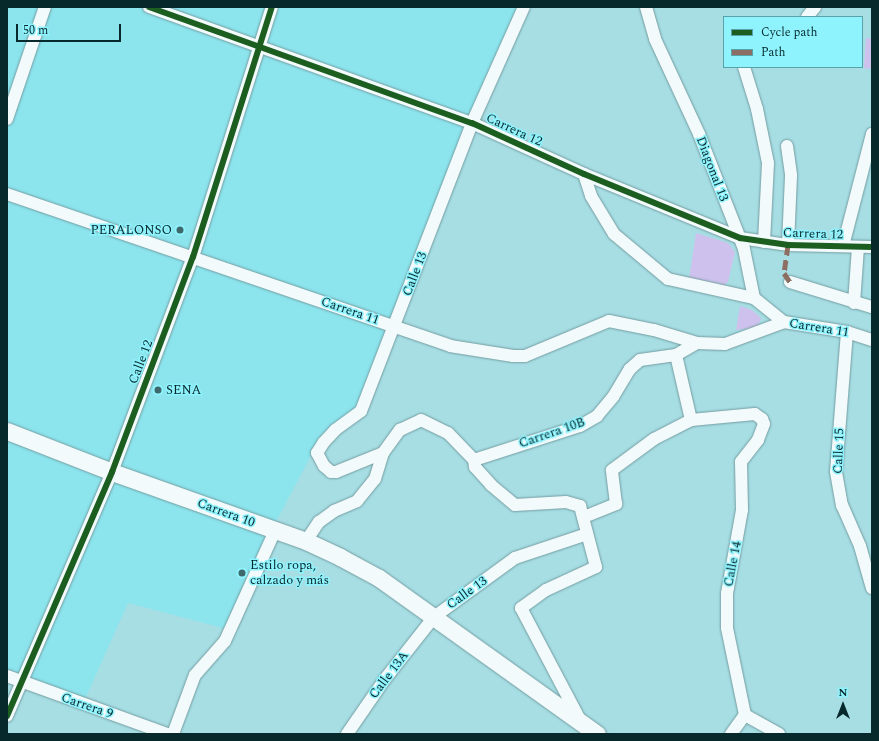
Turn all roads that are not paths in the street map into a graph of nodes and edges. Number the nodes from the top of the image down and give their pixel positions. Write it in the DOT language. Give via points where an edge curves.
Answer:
graph roads {
  1 [pos="45,7"];
  2 [pos="149,7"];
  3 [pos="272,7"];
  4 [pos="524,7"];
  5 [pos="646,7"];
  6 [pos="815,7"];
  7 [pos="808,16"];
  8 [pos="257,48"];
  9 [pos="744,68"];
  10 [pos="7,119"];
  11 [pos="472,123"];
  12 [pos="872,134"];
  13 [pos="787,146"];
  14 [pos="584,174"];
  15 [pos="7,194"];
  16 [pos="740,238"];
  17 [pos="764,242"];
  18 [pos="788,244"];
  19 [pos="843,246"];
  20 [pos="858,247"];
  21 [pos="872,247"];
  22 [pos="193,257"];
  23 [pos="790,282"];
  24 [pos="754,298"];
  25 [pos="854,303"];
  26 [pos="872,307"];
  27 [pos="784,322"];
  28 [pos="395,326"];
  29 [pos="847,332"];
  30 [pos="872,340"];
  31 [pos="697,343"];
  32 [pos="676,355"];
  33 [pos="691,420"];
  34 [pos="7,431"];
  35 [pos="383,452"];
  36 [pos="474,460"];
  37 [pos="112,472"];
  38 [pos="584,517"];
  39 [pos="275,531"];
  40 [pos="587,534"];
  41 [pos="306,541"];
  42 [pos="872,588"];
  43 [pos="434,617"];
  44 [pos="7,676"];
  45 [pos="22,684"];
  46 [pos="745,714"];
  47 [pos="7,716"];
  48 [pos="581,723"];
  49 [pos="167,734"];
  50 [pos="174,734"];
  51 [pos="347,734"];
  52 [pos="596,734"];
  53 [pos="731,734"];
  54 [pos="779,734"];
  1 -- 10 [label="street"];
  2 -- 8 [label="street, Carrera 12"];
  3 -- 8 [label="street, Calle 12"];
  4 -- 11 [label="street, Calle 13"];
  5 -- 16 [label="street, Diagonal 13" via="655,39 699,134"];
  6 -- 7 [label="street"];
  8 -- 11 [label="street, Carrera 12"];
  8 -- 22 [label="street, Calle 12"];
  9 -- 17 [label="street" via="757,109 768,163"];
  11 -- 14 [label="street, Carrera 12"];
  11 -- 28 [label="street, Calle 13"];
  12 -- 19 [label="street"];
  13 -- 18 [label="street" via="791,176"];
  14 -- 16 [label="street, Carrera 12"];
  14 -- 24 [label="street" via="591,196 614,234 668,279"];
  15 -- 22 [label="street, Carrera 11"];
  16 -- 17 [label="street, Carrera 12"];
  16 -- 24 [label="street, Diagonal 13"];
  17 -- 18 [label="street, Carrera 12"];
  18 -- 19 [label="street, Carrera 12"];
  19 -- 20 [label="street, Carrera 12"];
  20 -- 21 [label="street, Carrera 12"];
  20 -- 25 [label="street"];
  22 -- 28 [label="street, Carrera 11"];
  22 -- 37 [label="street, Calle 12"];
  23 -- 25 [label="street"];
  24 -- 27 [label="street"];
  25 -- 26 [label="street"];
  27 -- 29 [label="street, Carrera 11"];
  27 -- 31 [label="street, Carrera 11" via="725,344"];
  28 -- 31 [label="street, Carrera 11" via="450,346 513,356 525,356 609,321 654,330"];
  28 -- 35 [label="street, Calle 13" via="361,411 335,430 317,454 331,472 336,472"];
  29 -- 30 [label="street, Carrera 11"];
  29 -- 42 [label="street, Calle 15" via="836,472 842,505 860,546"];
  31 -- 32 [label="street"];
  32 -- 33 [label="street"];
  32 -- 36 [label="street, Carrera 10B" via="640,360 630,369 613,397 597,416 580,426"];
  33 -- 38 [label="street" via="654,439 612,470 616,504"];
  33 -- 46 [label="street, Calle 14" via="755,414 764,424 758,440 741,462 742,510 727,593 727,628"];
  34 -- 37 [label="street, Carrera 10"];
  35 -- 36 [label="street" via="400,430 421,420 448,433"];
  35 -- 41 [label="street" via="375,479 357,501 334,511 319,522"];
  36 -- 38 [label="street" via="475,467 491,485 515,505 566,502 580,506"];
  37 -- 39 [label="street, Carrera 10"];
  37 -- 45 [label="street, Calle 12"];
  38 -- 40 [label="street"];
  39 -- 41 [label="street, Carrera 10"];
  39 -- 50 [label="street" via="225,641 195,675"];
  40 -- 43 [label="street, Calle 13" via="514,558"];
  40 -- 48 [label="street" via="596,566 546,590 520,608"];
  41 -- 43 [label="street, Carrera 10" via="379,578"];
  43 -- 48 [label="street, Carrera 10"];
  43 -- 51 [label="street, Calle 13A" via="385,679"];
  44 -- 45 [label="street, Carrera 9"];
  45 -- 47 [label="street, Calle 12"];
  45 -- 49 [label="street, Carrera 9"];
  46 -- 53 [label="street"];
  46 -- 54 [label="street"];
  48 -- 52 [label="street, Carrera 10"];
}
